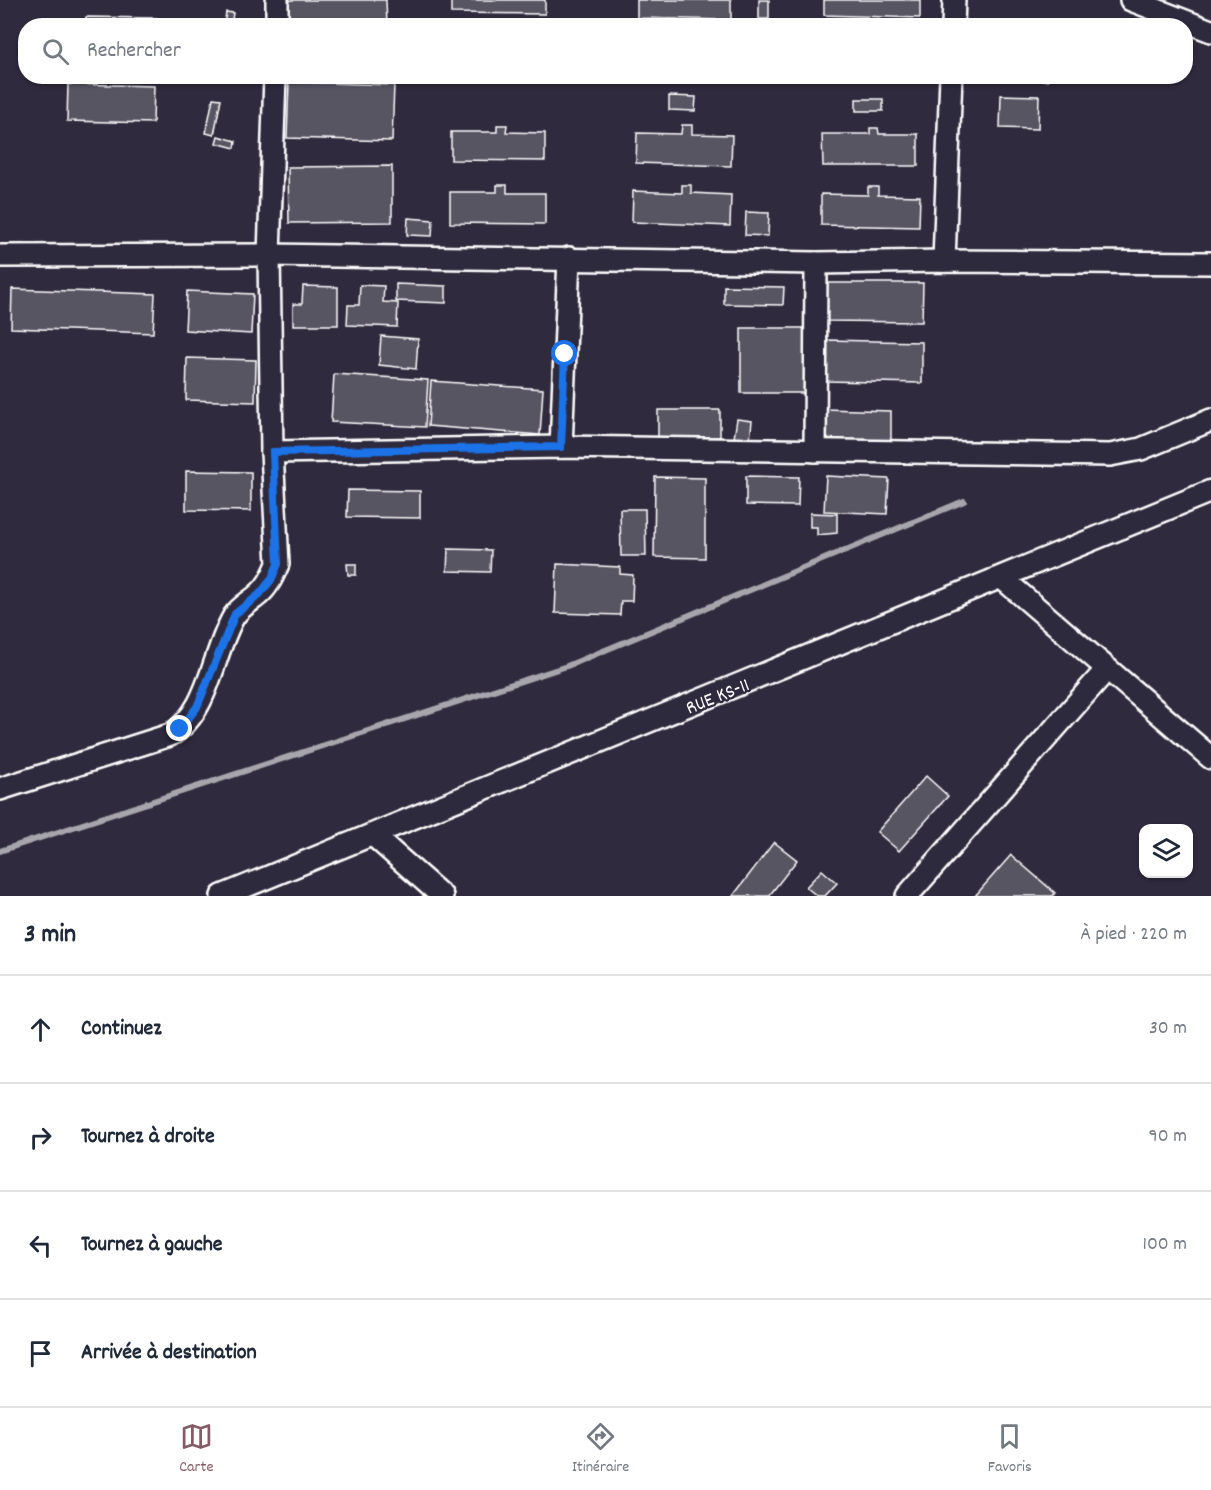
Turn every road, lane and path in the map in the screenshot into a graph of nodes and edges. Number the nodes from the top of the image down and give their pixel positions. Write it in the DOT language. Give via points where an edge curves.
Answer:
graph roads {
  1 [pos="277,0"];
  2 [pos="954,0"];
  3 [pos="1131,0"];
  4 [pos="276,18"];
  5 [pos="953,18"];
  6 [pos="1177,18"];
  7 [pos="1193,24"];
  8 [pos="1211,31"];
  9 [pos="275,84"];
  10 [pos="951,84"];
  11 [pos="269,255"];
  12 [pos="0,256"];
  13 [pos="569,258"];
  14 [pos="944,261"];
  15 [pos="1211,263"];
  16 [pos="816,264"];
  17 [pos="1211,420"];
  18 [pos="561,447"];
  19 [pos="815,451"];
  20 [pos="273,452"];
  21 [pos="1211,490"];
  22 [pos="1002,578"];
  23 [pos="1107,669"];
  24 [pos="1211,758"];
  25 [pos="0,789"];
  26 [pos="374,836"];
  27 [pos="222,896"];
  28 [pos="442,896"];
  29 [pos="907,896"];
  1 -- 4 [label="street"];
  2 -- 5 [label="street"];
  3 -- 6 [label="street"];
  7 -- 8 [label="street"];
  9 -- 11 [label="street"];
  10 -- 14 [label="street"];
  11 -- 12 [label="street"];
  11 -- 13 [label="street"];
  11 -- 20 [label="street"];
  13 -- 16 [label="street"];
  13 -- 18 [label="street"];
  14 -- 15 [label="street"];
  14 -- 16 [label="street"];
  16 -- 19 [label="street"];
  17 -- 19 [label="street" via="1141,449 1110,455"];
  18 -- 19 [label="street"];
  18 -- 20 [label="street"];
  20 -- 25 [label="street" via="278,564 259,595 235,614 189,719 170,735"];
  21 -- 22 [label="street, RUE KS-11"];
  22 -- 23 [label="street"];
  22 -- 26 [label="street, RUE KS-11"];
  23 -- 24 [label="street"];
  23 -- 29 [label="street"];
  26 -- 27 [label="street, RUE KS-11"];
  26 -- 28 [label="street"];
}
